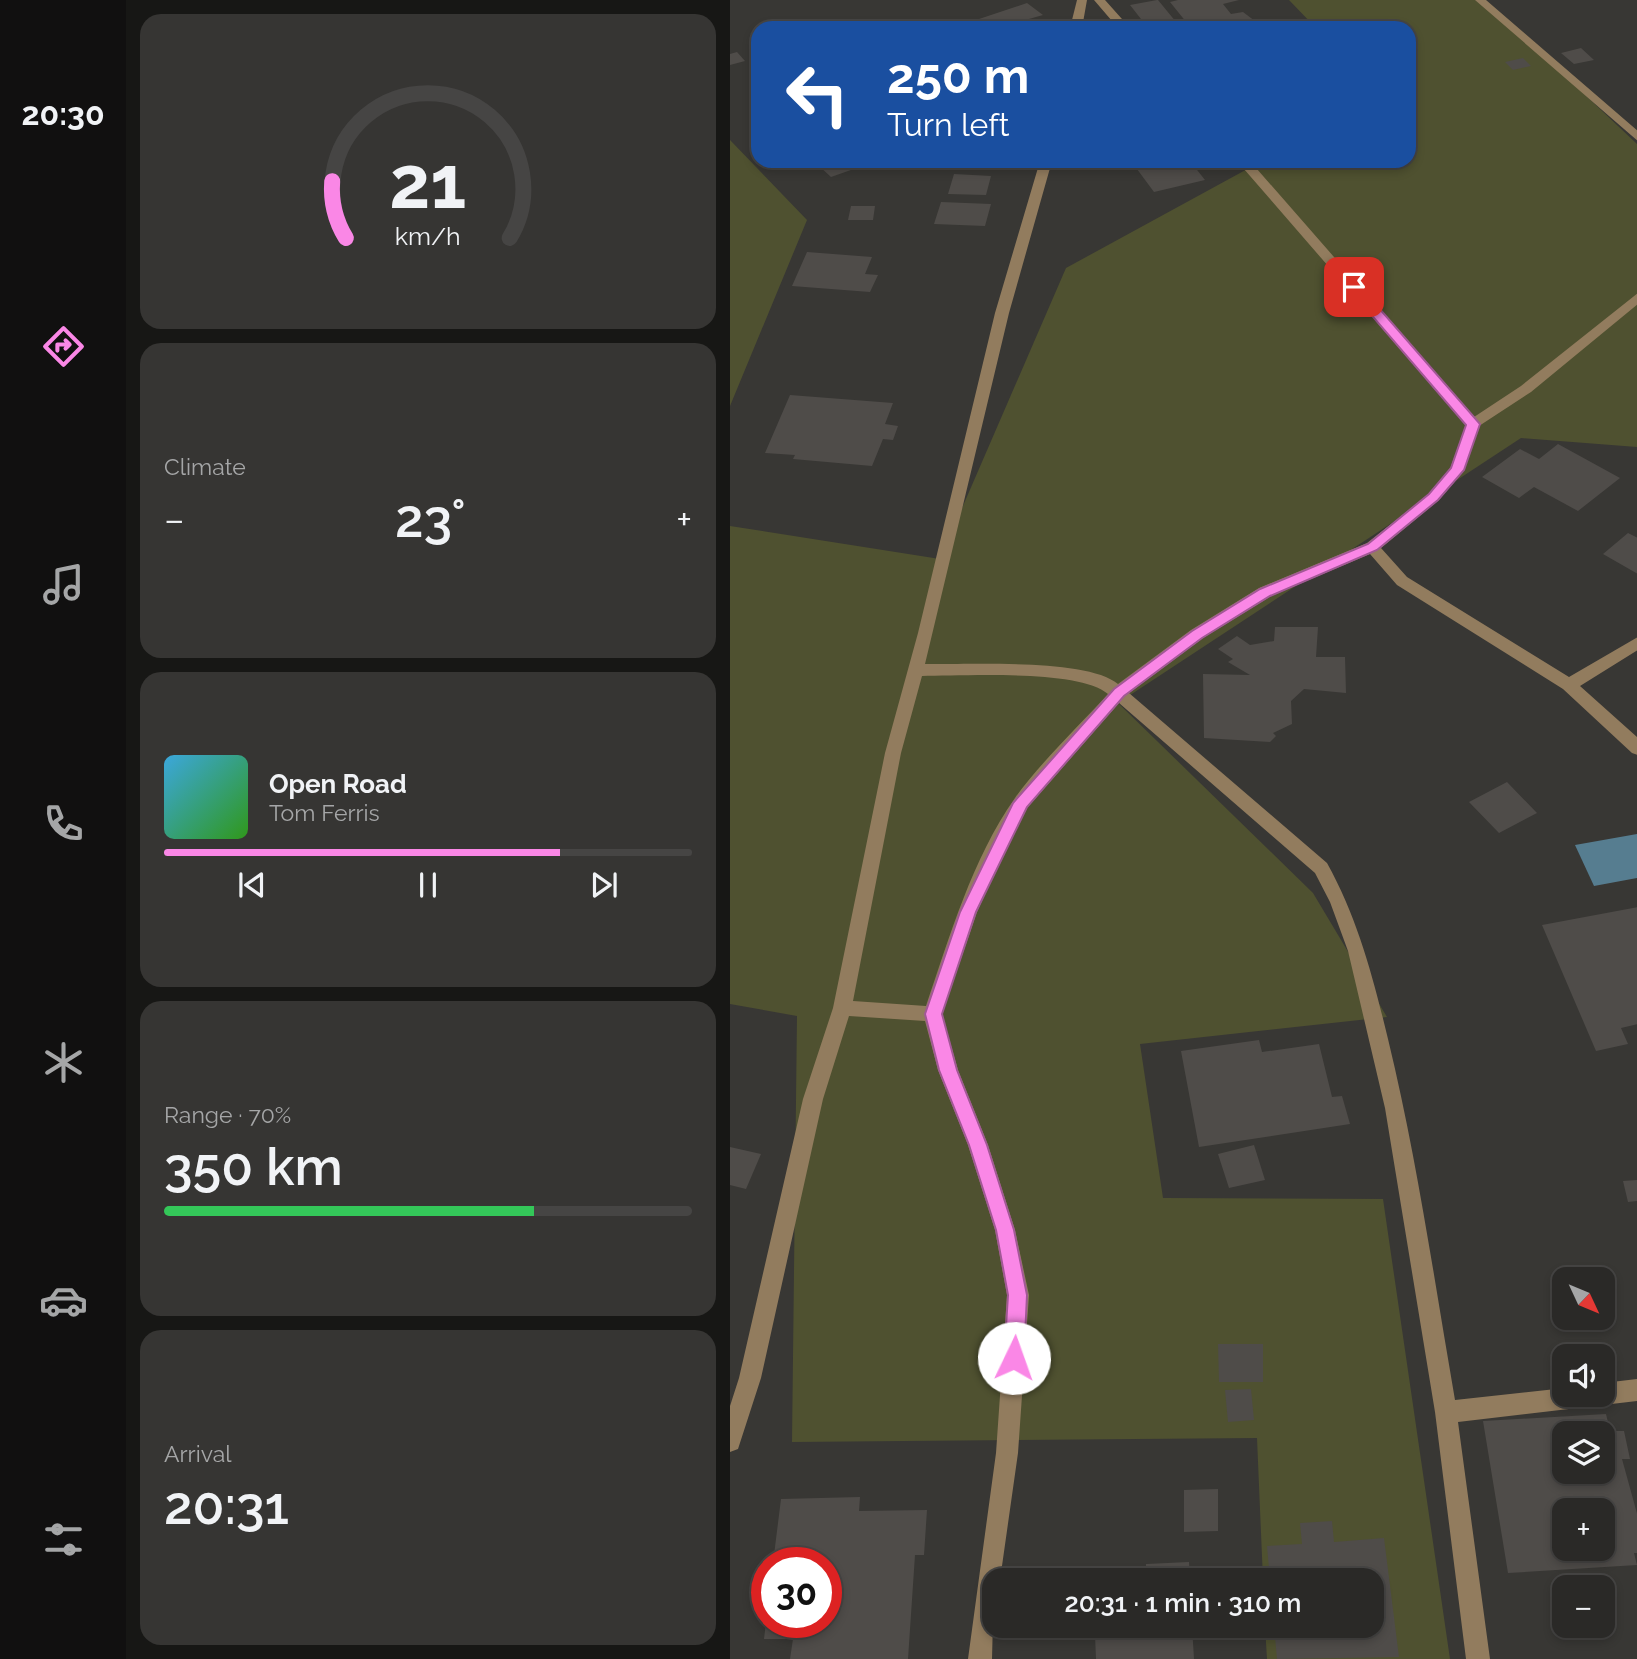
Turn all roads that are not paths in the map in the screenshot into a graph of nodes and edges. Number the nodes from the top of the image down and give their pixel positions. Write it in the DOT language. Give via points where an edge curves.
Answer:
graph roads {
  1 [pos="1082,0"];
  2 [pos="1099,0"];
  3 [pos="1480,0"];
  4 [pos="1078,21"];
  5 [pos="1118,21"];
  6 [pos="1637,138"];
  7 [pos="1044,168"];
  8 [pos="1249,168"];
  9 [pos="1637,297"];
  10 [pos="1473,424"];
  11 [pos="1372,547"];
  12 [pos="1637,642"];
  13 [pos="916,670"];
  14 [pos="1569,685"];
  15 [pos="1119,692"];
  16 [pos="1637,749"];
  17 [pos="842,1008"];
  18 [pos="933,1014"];
  19 [pos="1637,1390"];
  20 [pos="1615,1393"];
  21 [pos="1552,1400"];
  22 [pos="1446,1412"];
  23 [pos="730,1441"];
  24 [pos="980,1659"];
  25 [pos="1478,1659"];
  1 -- 4 [label="street"];
  2 -- 5 [label="street"];
  3 -- 6 [label="street"];
  7 -- 13 [label="street" via="1002,313"];
  8 -- 10 [label="street"];
  9 -- 10 [label="street" via="1526,389"];
  10 -- 11 [label="street" via="1457,470 1434,497"];
  11 -- 14 [label="street" via="1402,581"];
  11 -- 15 [label="street" via="1265,592 1197,634"];
  12 -- 14 [label="street"];
  13 -- 15 [label="street" via="1092,678"];
  13 -- 17 [label="street" via="893,753"];
  14 -- 16 [label="street"];
  15 -- 18 [label="street" via="1021,803 968,912"];
  15 -- 22 [label="street" via="1321,868 1339,901 1357,951 1395,1108"];
  17 -- 18 [label="street"];
  17 -- 23 [label="street" via="813,1099 750,1378"];
  18 -- 24 [label="street" via="1005,1230 1018,1295 1006,1453"];
  19 -- 20 [label="street"];
  21 -- 22 [label="street"];
  22 -- 25 [label="street"];
}
